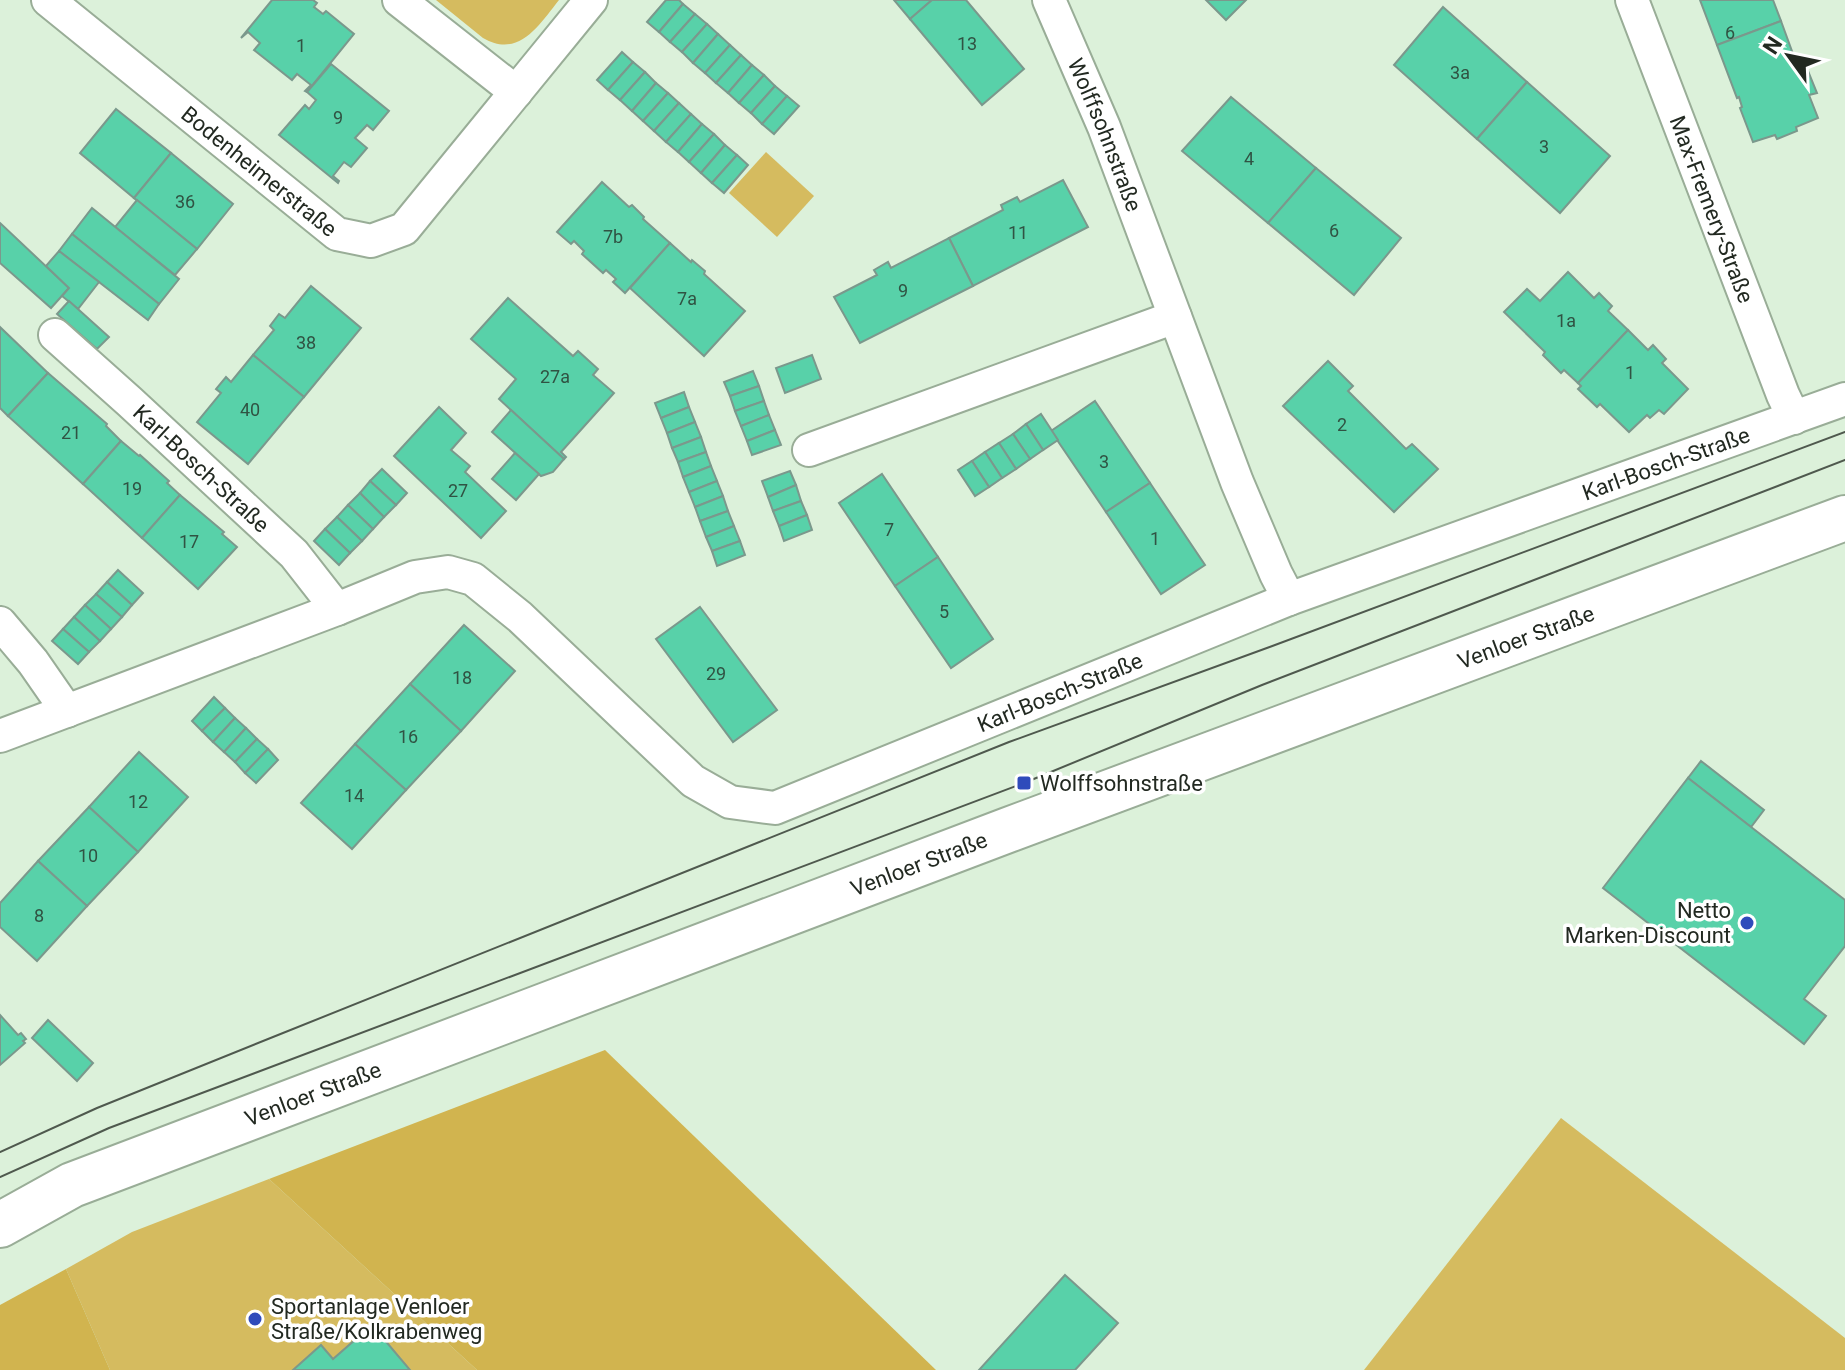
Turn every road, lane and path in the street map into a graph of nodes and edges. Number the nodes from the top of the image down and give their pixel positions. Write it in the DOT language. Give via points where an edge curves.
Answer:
graph roads {
  1 [pos="48,0"];
  2 [pos="399,0"];
  3 [pos="591,0"];
  4 [pos="1049,0"];
  5 [pos="1632,0"];
  6 [pos="516,92"];
  7 [pos="1175,317"];
  8 [pos="55,335"];
  9 [pos="1845,399"];
  10 [pos="1794,418"];
  11 [pos="809,450"];
  12 [pos="1845,518"];
  13 [pos="1289,599"];
  14 [pos="337,609"];
  15 [pos="0,623"];
  16 [pos="67,711"];
  17 [pos="0,736"];
  18 [pos="0,1225"];
  1 -- 6 [label="street, Bodenheimerstraße" via="337,234 371,241 404,229"];
  2 -- 6 [label="street"];
  3 -- 6 [label="street, Bodenheimerstraße"];
  4 -- 7 [label="street, Wolffsohnstraße" via="1104,127"];
  5 -- 10 [label="street, Max-Fremery-Straße"];
  7 -- 11 [label="street"];
  7 -- 13 [label="street, Wolffsohnstraße" via="1237,482"];
  8 -- 14 [label="street, Karl-Bosch-Straße" via="294,554"];
  9 -- 10 [label="street, Karl-Bosch-Straße"];
  10 -- 13 [label="street, Karl-Bosch-Straße"];
  12 -- 18 [label="main road, Venloer Straße" via="72,1185"];
  13 -- 14 [label="street, Karl-Bosch-Straße" via="775,808 730,802 693,781 473,579 448,572 415,577"];
  14 -- 16 [label="street, Karl-Bosch-Straße"];
  15 -- 16 [label="street"];
  16 -- 17 [label="street, Karl-Bosch-Straße"];
}
